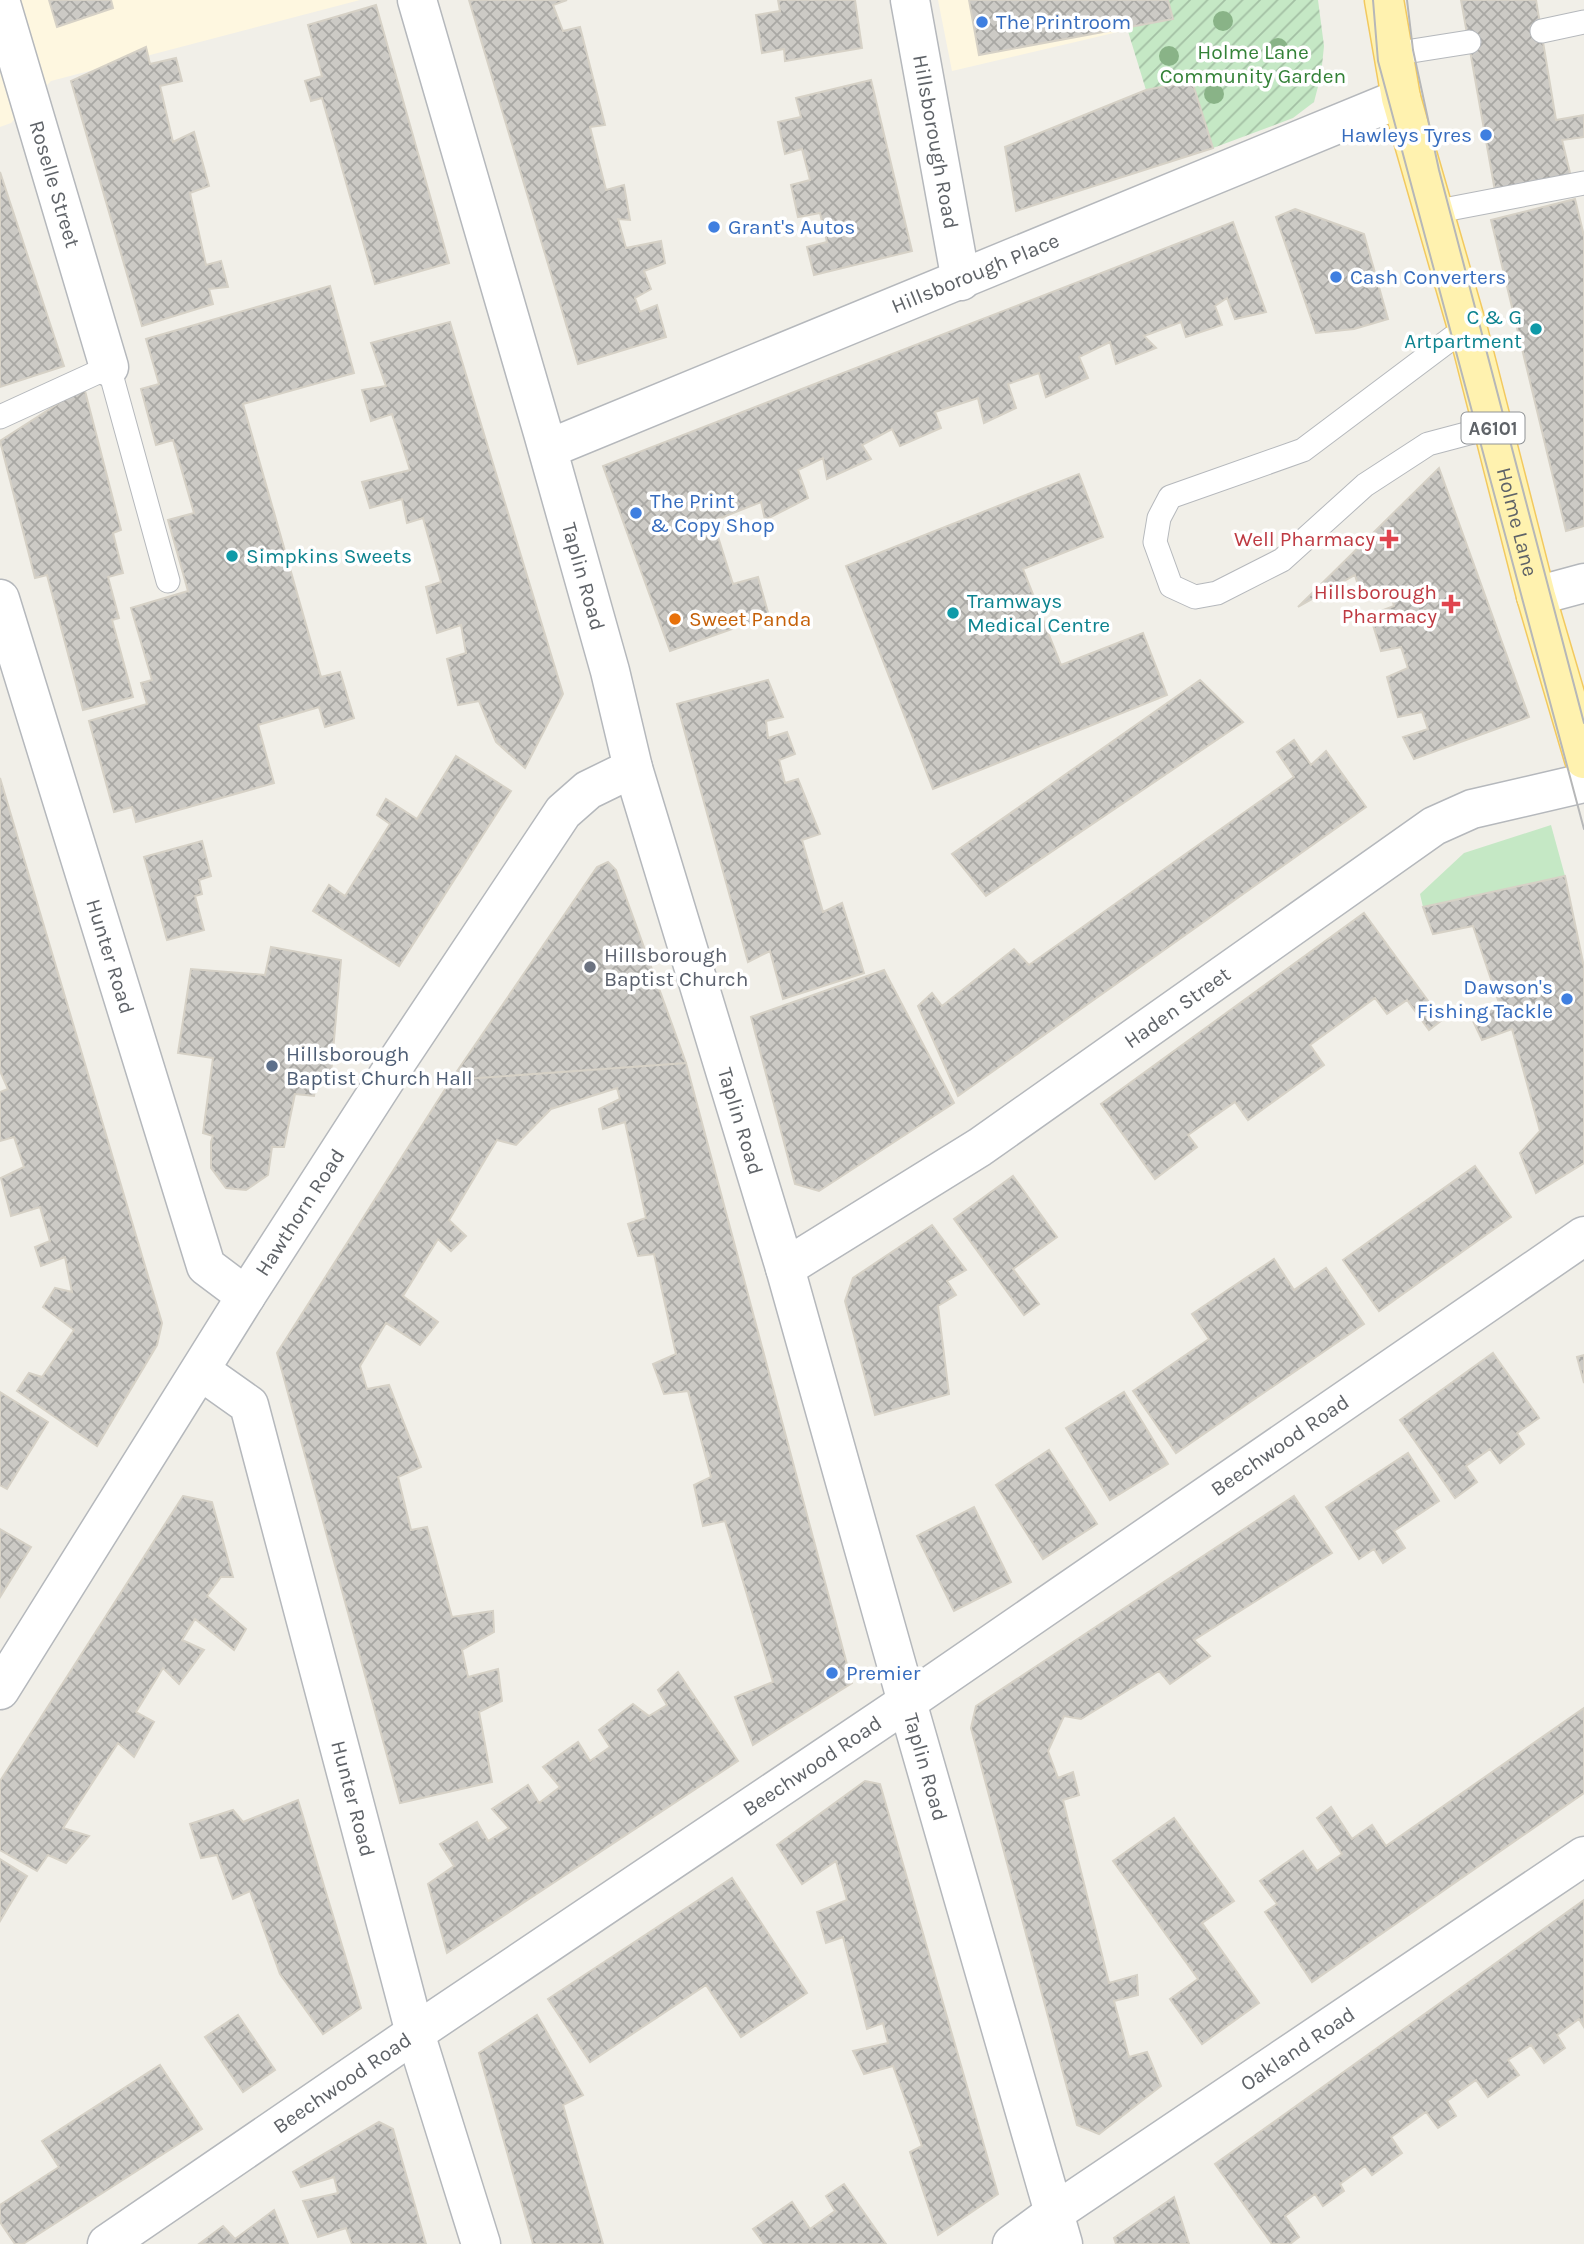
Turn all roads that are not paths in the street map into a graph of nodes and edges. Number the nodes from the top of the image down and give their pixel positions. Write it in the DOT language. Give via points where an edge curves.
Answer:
graph roads {
  1 [pos="0,0"];
  2 [pos="417,0"];
  3 [pos="910,0"];
  4 [pos="1384,0"];
  5 [pos="1584,22"];
  6 [pos="1542,31"];
  7 [pos="1469,42"];
  8 [pos="1393,54"];
  9 [pos="1401,98"];
  10 [pos="1584,183"];
  11 [pos="1433,215"];
  12 [pos="961,281"];
  13 [pos="1469,334"];
  14 [pos="109,368"];
  15 [pos="0,417"];
  16 [pos="1493,430"];
  17 [pos="548,449"];
  18 [pos="168,580"];
  19 [pos="1584,583"];
  20 [pos="1536,596"];
  21 [pos="0,599"];
  22 [pos="1584,759"];
  23 [pos="633,768"];
  24 [pos="1584,783"];
  25 [pos="1584,1237"];
  26 [pos="785,1268"];
  27 [pos="246,1296"];
  28 [pos="201,1371"];
  29 [pos="0,1690"];
  30 [pos="907,1702"];
  31 [pos="1584,1856"];
  32 [pos="415,2033"];
  33 [pos="1059,2229"];
  34 [pos="107,2244"];
  35 [pos="481,2244"];
  36 [pos="1012,2244"];
  1 -- 14 [label="street, Roselle Street"];
  2 -- 17 [label="street, Taplin Road"];
  3 -- 12 [label="street, Hillsborough Road"];
  4 -- 8 [label="main road, Holme Lane / A6101"];
  5 -- 6 [label="lane"];
  7 -- 8 [label="lane"];
  8 -- 9 [label="main road, Holme Lane / A6101"];
  9 -- 11 [label="main road, Holme Lane / A6101"];
  9 -- 12 [label="street, Hillsborough Place"];
  10 -- 11 [label="lane"];
  11 -- 13 [label="main road, Holme Lane / A6101"];
  12 -- 17 [label="street, Hillsborough Place"];
  13 -- 16 [label="main road, Holme Lane / A6101"];
  13 -- 16 [label="lane" via="1452,338 1303,450 1170,497 1159,518 1155,542 1171,586 1195,597 1217,593 1282,560 1365,485 1429,444"];
  14 -- 15 [label="lane"];
  14 -- 18 [label="lane"];
  16 -- 20 [label="main road, Holme Lane / A6101"];
  17 -- 23 [label="street, Taplin Road"];
  19 -- 20 [label="street"];
  20 -- 22 [label="main road, Holme Lane / A6101"];
  21 -- 27 [label="street, Hunter Road" via="206,1266"];
  23 -- 26 [label="street, Taplin Road"];
  23 -- 27 [label="street, Hawthorn Road" via="588,790 563,812"];
  24 -- 26 [label="street, Haden Street" via="1472,809 1434,826 980,1147"];
  25 -- 30 [label="street, Beechwood Road"];
  26 -- 30 [label="street, Taplin Road"];
  27 -- 28 [label="street, Hawthorn Road"];
  28 -- 29 [label="street, Hawthorn Road"];
  28 -- 32 [label="street, Hunter Road" via="249,1405"];
  30 -- 32 [label="street, Beechwood Road"];
  30 -- 33 [label="street, Taplin Road"];
  31 -- 33 [label="street, Oakland Road"];
  32 -- 34 [label="street, Beechwood Road"];
  32 -- 35 [label="street, Hunter Road"];
  33 -- 36 [label="street, Oakland Road"];
}
